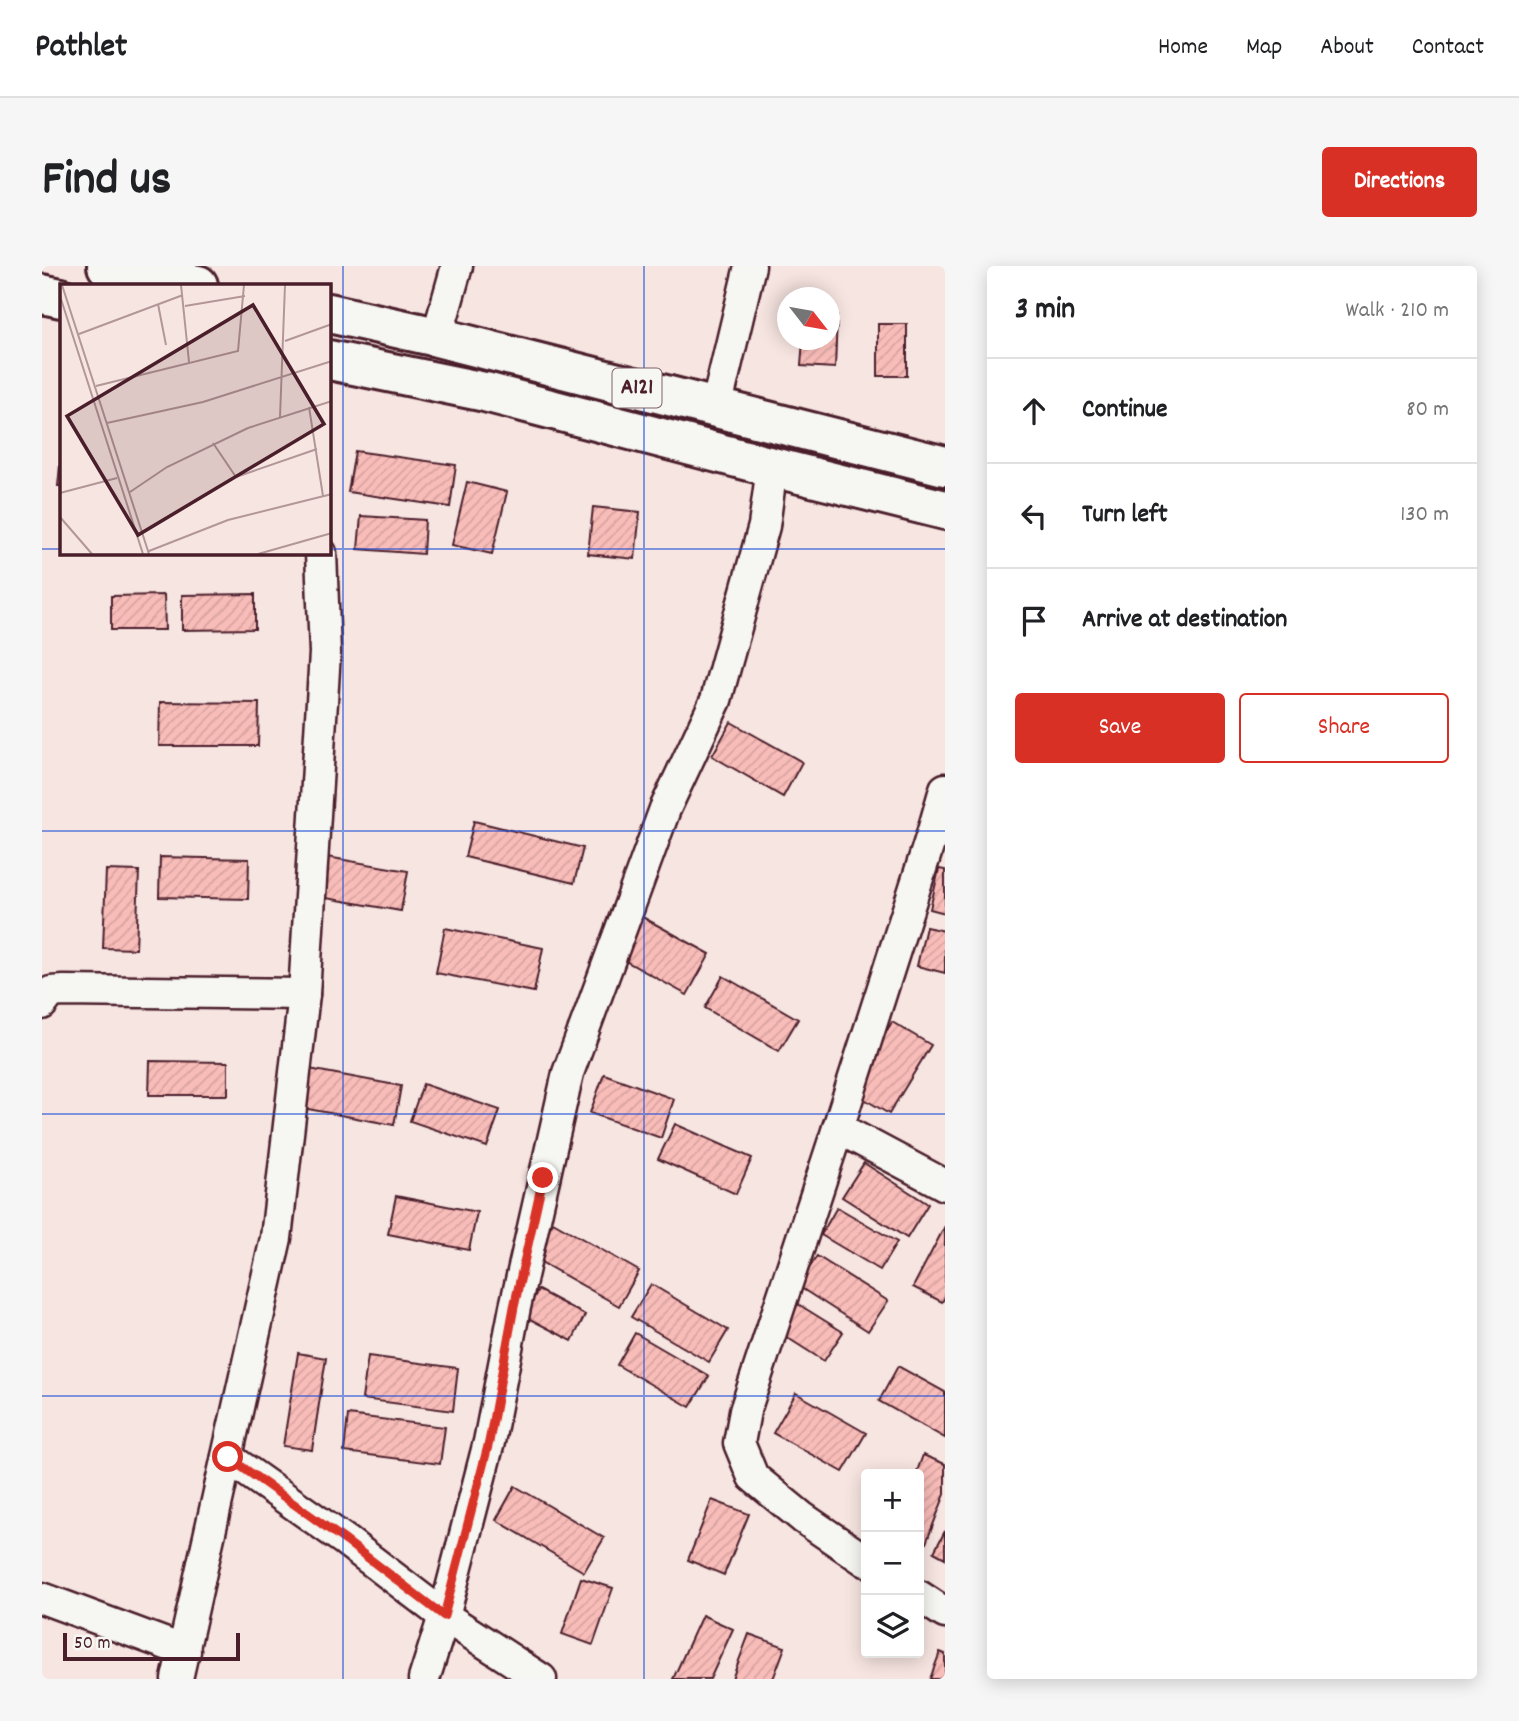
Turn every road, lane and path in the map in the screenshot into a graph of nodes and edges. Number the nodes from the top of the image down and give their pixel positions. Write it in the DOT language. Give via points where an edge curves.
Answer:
graph roads {
  1 [pos="107,266"];
  2 [pos="457,266"];
  3 [pos="750,266"];
  4 [pos="193,284"];
  5 [pos="42,293"];
  6 [pos="60,298"];
  7 [pos="331,313"];
  8 [pos="438,337"];
  9 [pos="331,360"];
  10 [pos="716,408"];
  11 [pos="945,466"];
  12 [pos="772,467"];
  13 [pos="945,510"];
  14 [pos="321,555"];
  15 [pos="945,789"];
  16 [pos="303,993"];
  17 [pos="42,1004"];
  18 [pos="838,1128"];
  19 [pos="945,1185"];
  20 [pos="228,1457"];
  21 [pos="861,1558"];
  22 [pos="42,1598"];
  23 [pos="924,1599"];
  24 [pos="945,1614"];
  25 [pos="444,1616"];
  26 [pos="181,1665"];
  27 [pos="424,1679"];
  28 [pos="541,1679"];
  1 -- 4 [label="highway"];
  2 -- 8 [label="street"];
  3 -- 10 [label="street"];
  5 -- 6 [label="highway"];
  7 -- 8 [label="highway, A121"];
  8 -- 10 [label="highway, A121"];
  9 -- 12 [label="highway, A121" via="485,392"];
  10 -- 11 [label="highway, A121"];
  12 -- 13 [label="highway, A121"];
  12 -- 25 [label="street" via="764,526 716,700 665,809 568,1073 514,1307 489,1442"];
  14 -- 16 [label="street" via="325,653"];
  15 -- 18 [label="street"];
  16 -- 17 [label="street" via="64,991 51,992"];
  16 -- 20 [label="street" via="276,1238"];
  18 -- 19 [label="street"];
  18 -- 21 [label="street" via="745,1410 739,1443 753,1477"];
  20 -- 25 [label="street"];
  20 -- 26 [label="street"];
  22 -- 26 [label="street"];
  23 -- 24 [label="street"];
  25 -- 27 [label="street"];
  25 -- 28 [label="street"];
}
